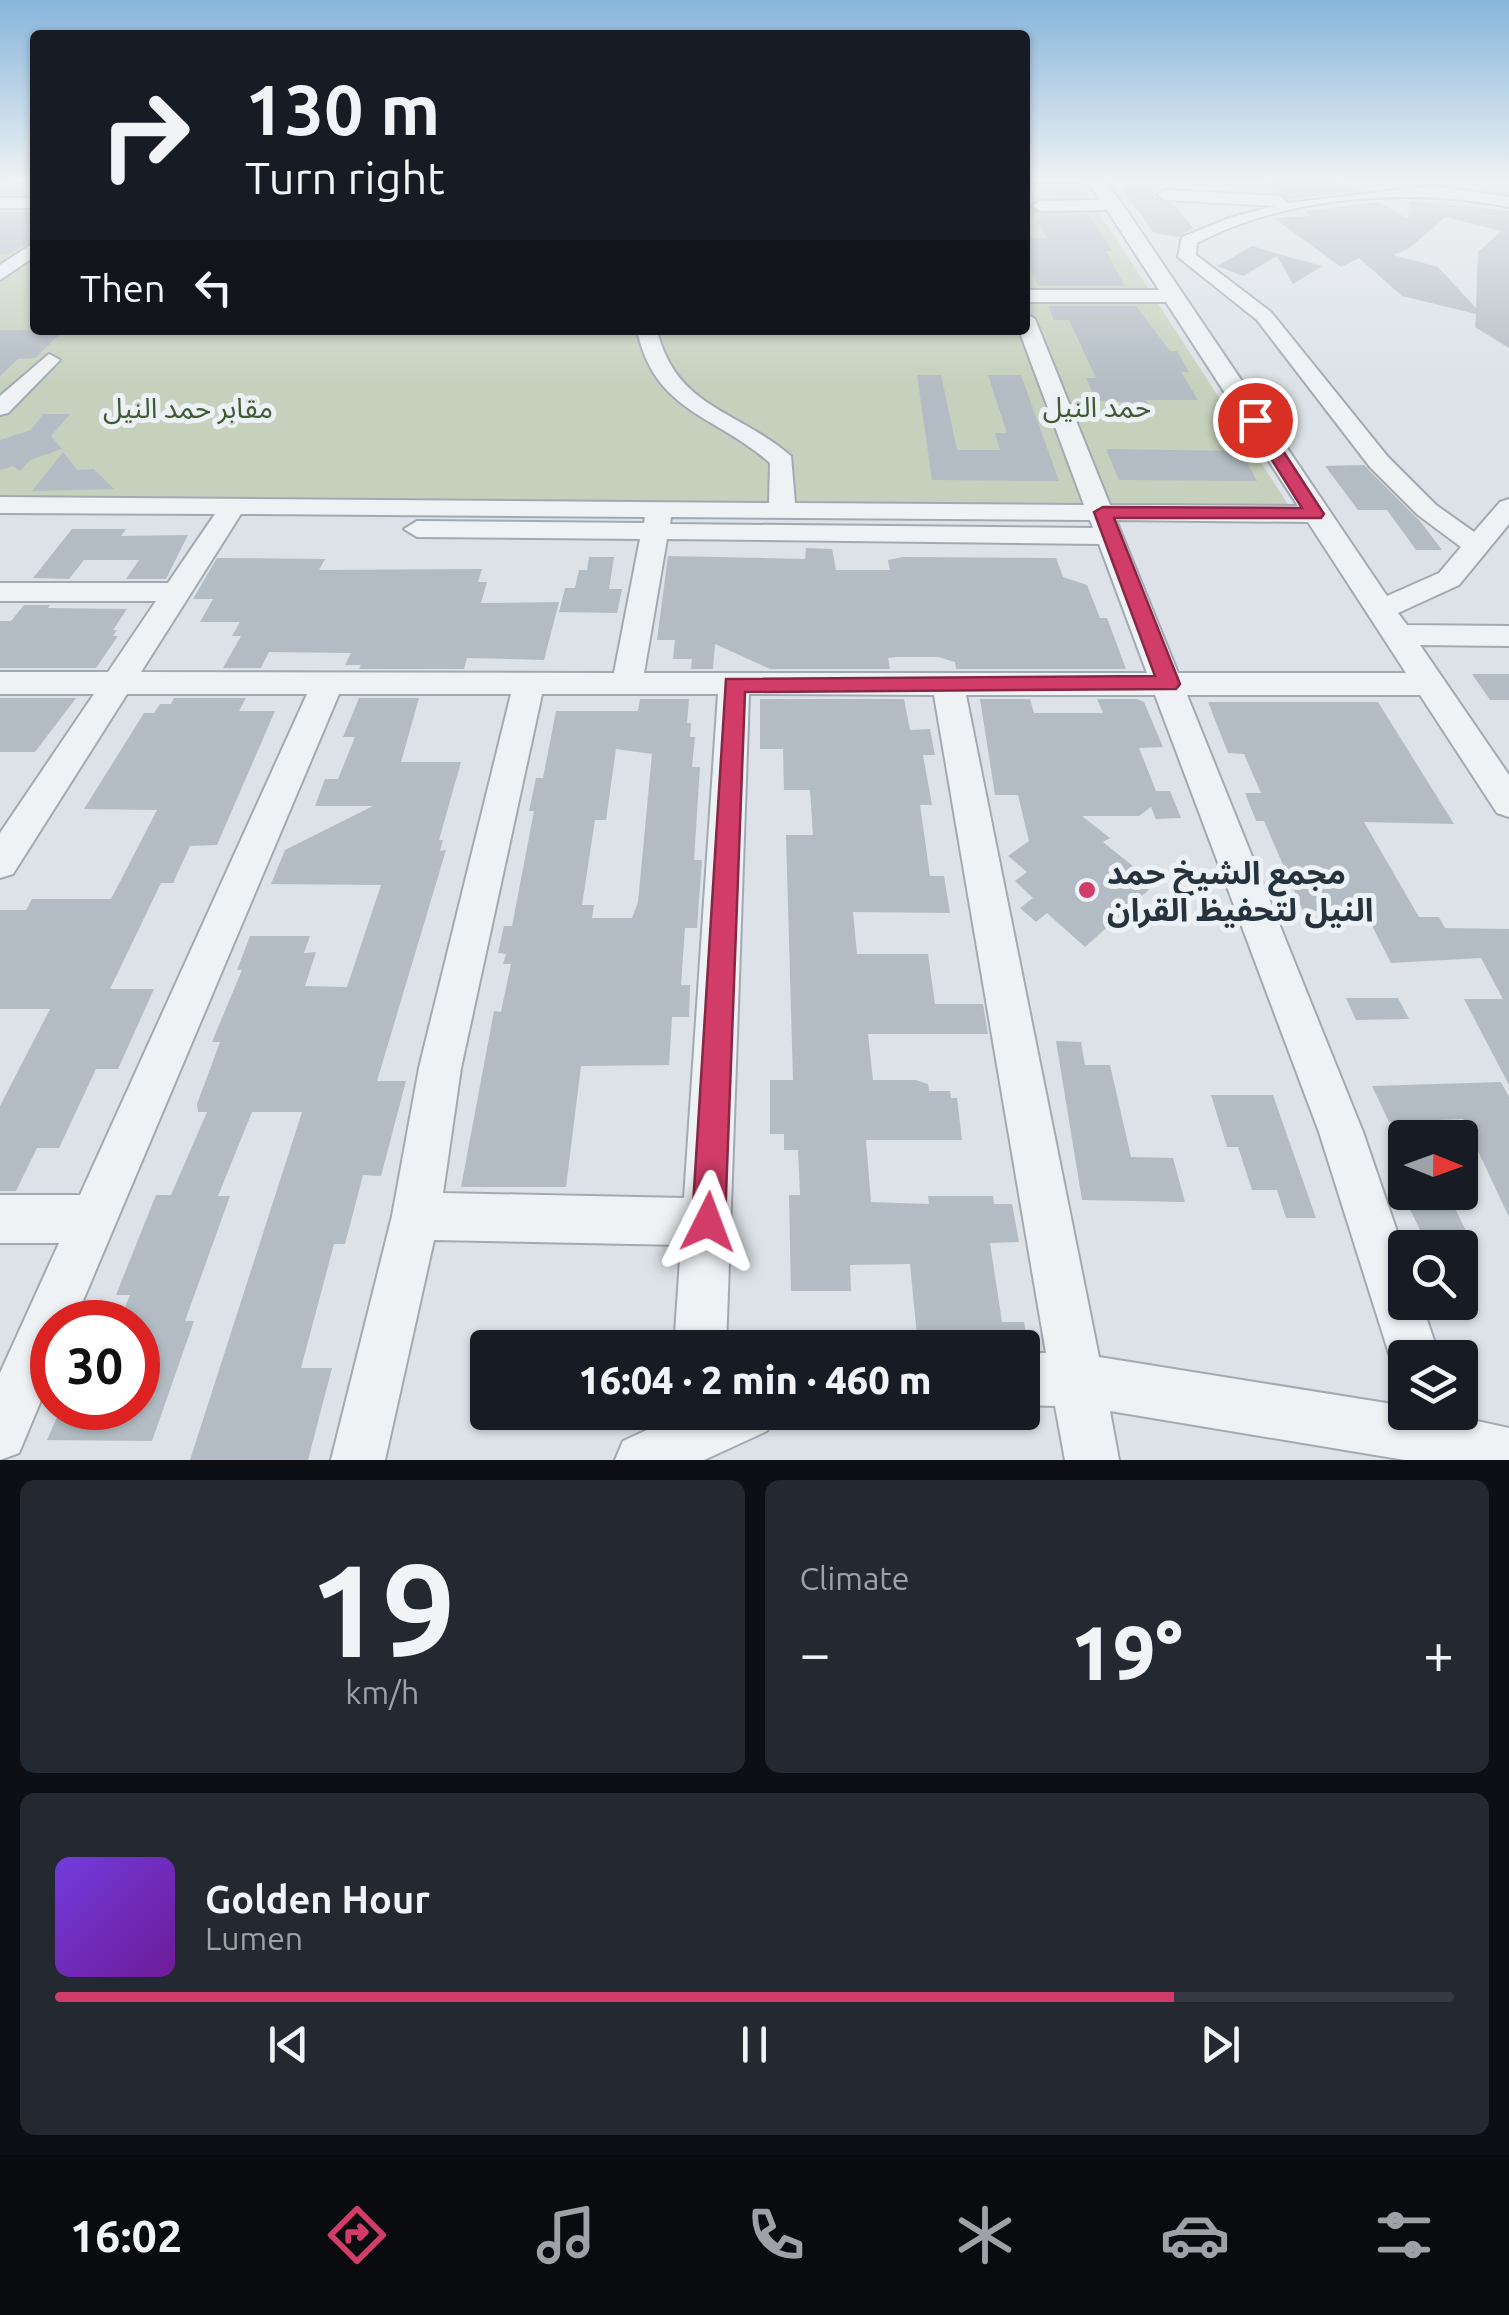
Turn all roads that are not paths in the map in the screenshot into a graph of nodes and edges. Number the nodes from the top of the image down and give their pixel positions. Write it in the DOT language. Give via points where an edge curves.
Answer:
graph roads {
  1 [pos="1143,248"];
  2 [pos="1188,248"];
  3 [pos="30,251"];
  4 [pos="0,274"];
  5 [pos="1030,296"];
  6 [pos="1175,296"];
  7 [pos="1030,332"];
  8 [pos="648,335"];
  9 [pos="49,360"];
  10 [pos="0,408"];
  11 [pos="0,505"];
  12 [pos="1509,507"];
  13 [pos="782,508"];
  14 [pos="1315,514"];
  15 [pos="225,517"];
  16 [pos="658,519"];
  17 [pos="1107,524"];
  18 [pos="1476,546"];
  19 [pos="0,592"];
  20 [pos="175,592"];
  21 [pos="1389,622"];
  22 [pos="1509,636"];
  23 [pos="328,682"];
  24 [pos="0,683"];
  25 [pos="116,684"];
  26 [pos="529,684"];
  27 [pos="627,684"];
  28 [pos="734,684"];
  29 [pos="948,684"];
  30 [pos="1169,684"];
  31 [pos="1430,684"];
  32 [pos="1509,803"];
  33 [pos="0,864"];
  34 [pos="416,1216"];
  35 [pos="0,1219"];
  36 [pos="94,1219"];
  37 [pos="708,1222"];
  38 [pos="701,1330"];
  39 [pos="1408,1340"];
  40 [pos="1040,1379"];
  41 [pos="1077,1380"];
  42 [pos="0,1434"];
  43 [pos="1440,1437"];
  44 [pos="694,1438"];
  45 [pos="1509,1455"];
  46 [pos="358,1460"];
  47 [pos="642,1460"];
  48 [pos="1092,1460"];
  1 -- 6 [label="street"];
  2 -- 18 [label="street" via="1187,258 1264,316 1379,462"];
  3 -- 4 [label="street"];
  5 -- 6 [label="street"];
  6 -- 14 [label="street"];
  7 -- 17 [label="street"];
  8 -- 13 [label="street" via="658,373 687,402 764,442 782,461"];
  9 -- 10 [label="street"];
  11 -- 15 [label="street"];
  12 -- 18 [label="street"];
  13 -- 16 [label="street"];
  13 -- 17 [label="street"];
  14 -- 17 [label="street"];
  14 -- 21 [label="street"];
  15 -- 16 [label="street"];
  15 -- 20 [label="street"];
  16 -- 17 [label="street"];
  16 -- 27 [label="street"];
  17 -- 30 [label="street"];
  18 -- 21 [label="street" via="1449,580"];
  19 -- 20 [label="street"];
  20 -- 25 [label="street"];
  21 -- 22 [label="street"];
  21 -- 31 [label="street"];
  23 -- 25 [label="street"];
  23 -- 26 [label="street"];
  23 -- 36 [label="street"];
  24 -- 25 [label="street"];
  25 -- 33 [label="street"];
  26 -- 27 [label="street"];
  26 -- 34 [label="street" via="440,1068"];
  27 -- 28 [label="street"];
  28 -- 29 [label="street"];
  28 -- 37 [label="street"];
  29 -- 30 [label="street"];
  29 -- 41 [label="street"];
  30 -- 31 [label="street"];
  30 -- 39 [label="street" via="1341,1132"];
  31 -- 32 [label="street"];
  34 -- 37 [label="street"];
  34 -- 46 [label="street"];
  35 -- 36 [label="street"];
  36 -- 42 [label="street"];
  37 -- 38 [label="street"];
  40 -- 41 [label="street"];
  41 -- 43 [label="street"];
  41 -- 48 [label="street"];
  43 -- 45 [label="street"];
  44 -- 47 [label="street"];
}
